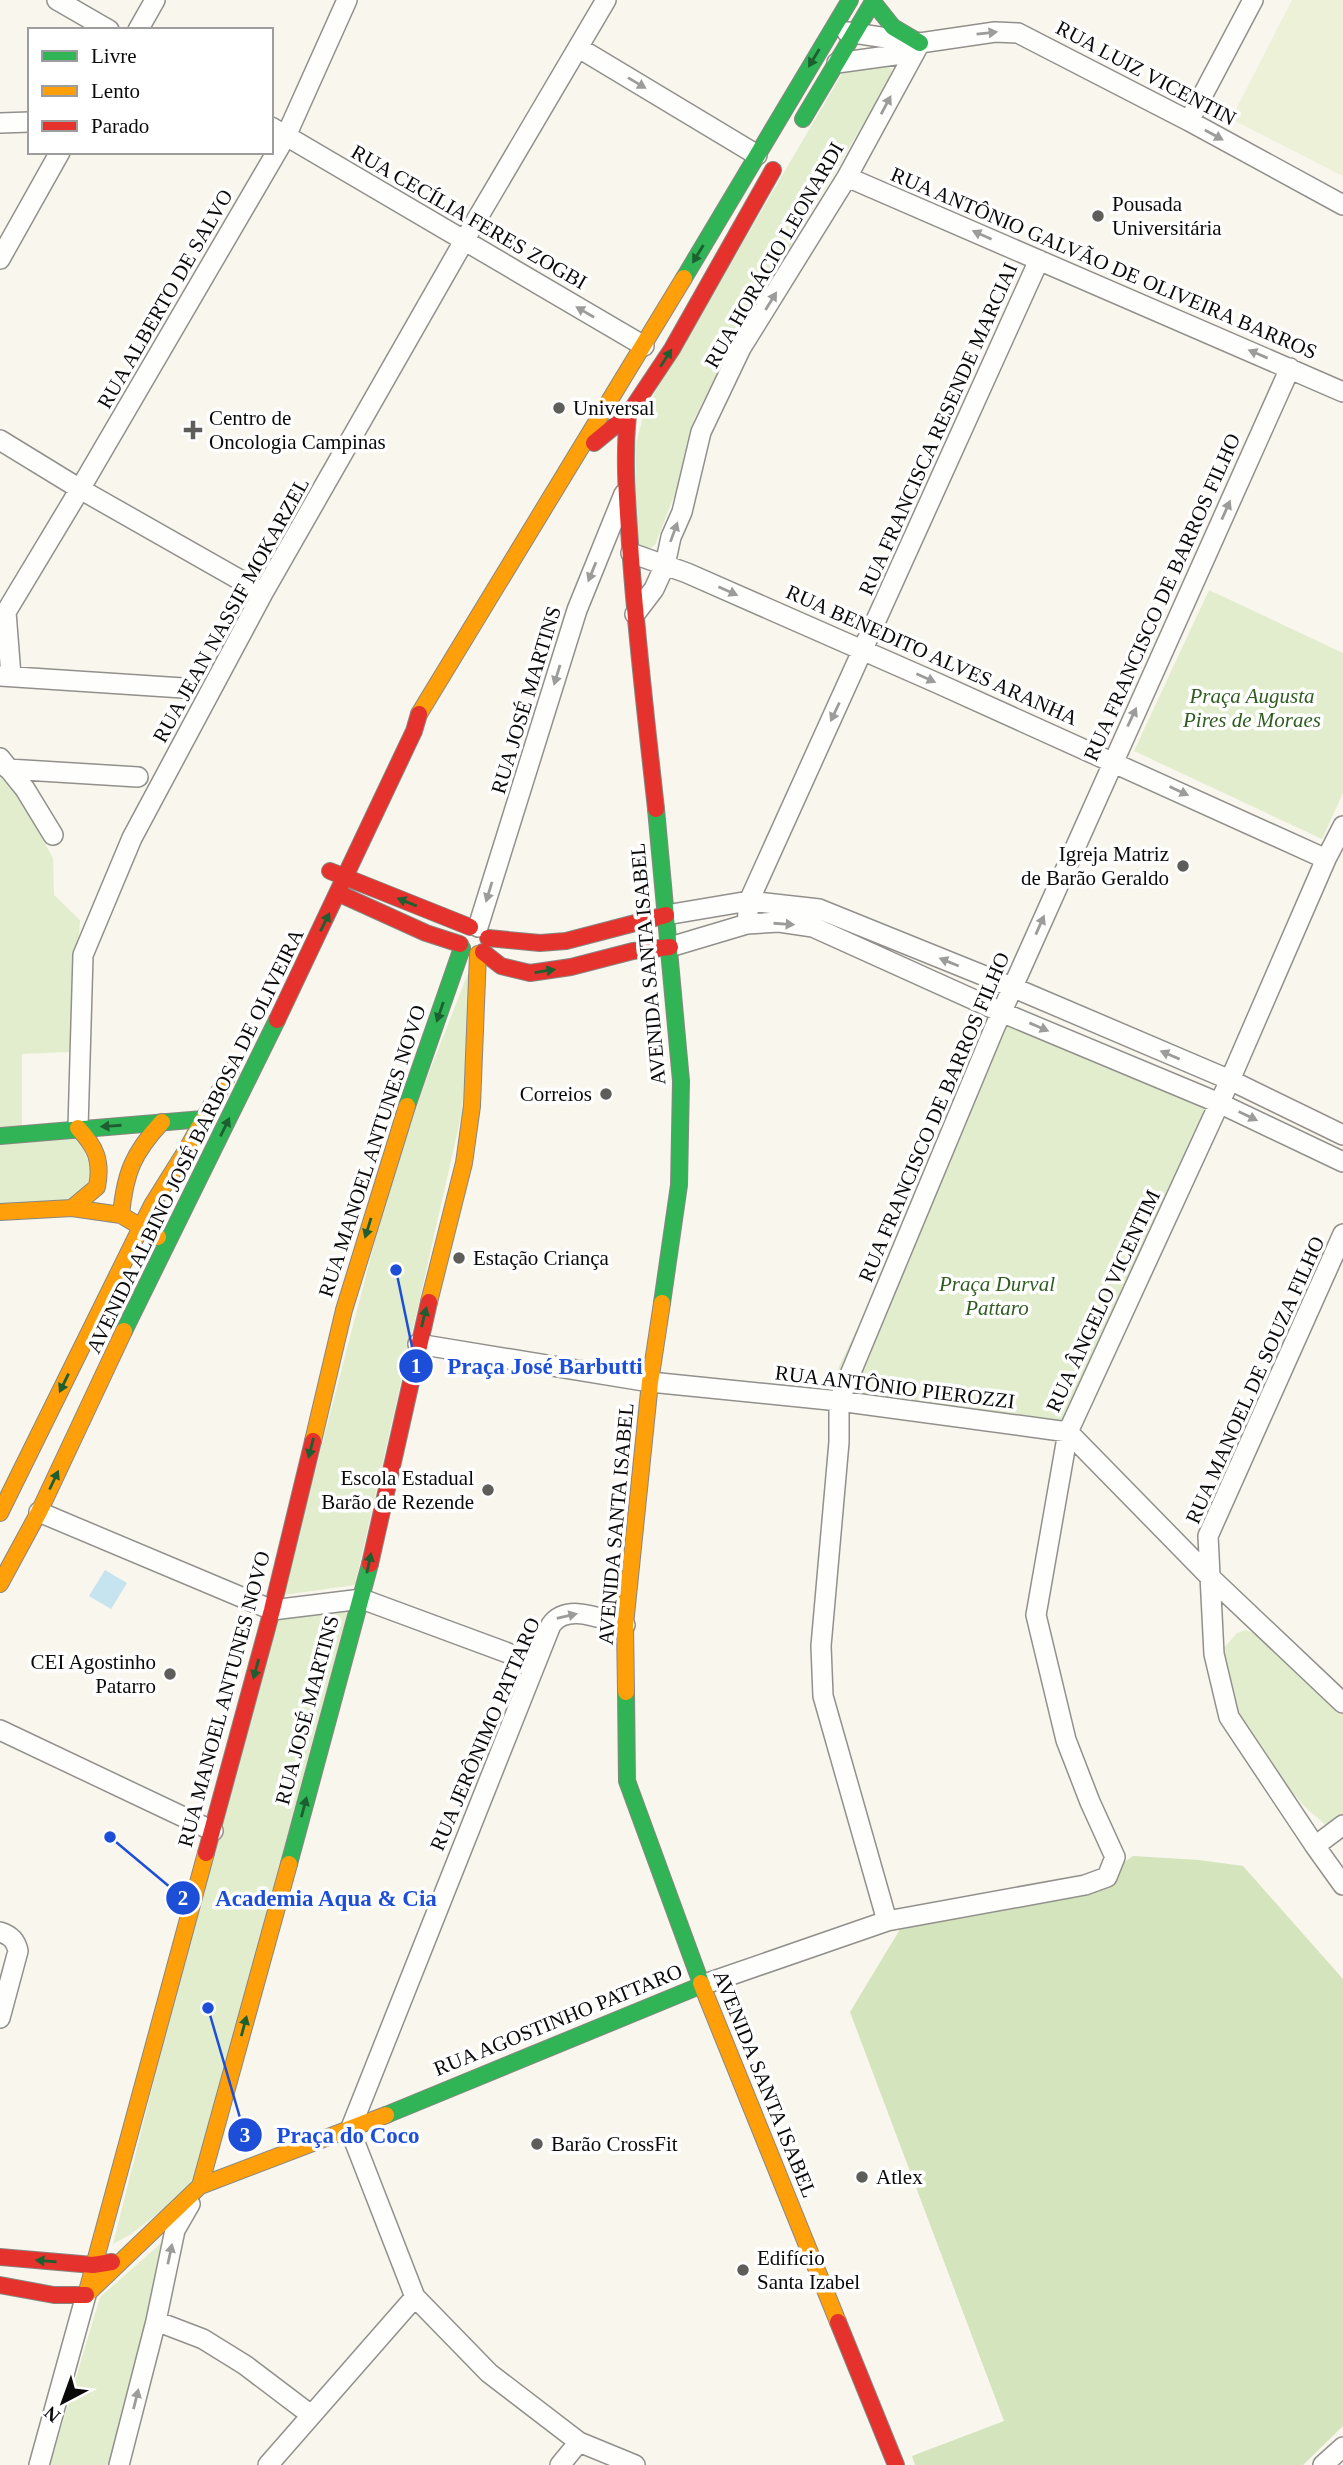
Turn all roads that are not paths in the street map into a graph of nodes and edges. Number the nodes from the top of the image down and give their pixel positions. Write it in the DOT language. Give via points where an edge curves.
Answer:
graph roads {
  1 [pos="57,0"];
  2 [pos="155,0"];
  3 [pos="347,0"];
  4 [pos="606,0"];
  5 [pos="850,0"];
  6 [pos="1253,0"];
  7 [pos="873,1"];
  8 [pos="106,28"];
  9 [pos="139,28"];
  10 [pos="832,28"];
  11 [pos="855,33"];
  12 [pos="920,43"];
  13 [pos="579,48"];
  14 [pos="837,64"];
  15 [pos="28,121"];
  16 [pos="1189,121"];
  17 [pos="0,123"];
  18 [pos="278,131"];
  19 [pos="795,132"];
  20 [pos="59,154"];
  21 [pos="265,154"];
  22 [pos="757,155"];
  23 [pos="781,155"];
  24 [pos="847,177"];
  25 [pos="1343,205"];
  26 [pos="464,241"];
  27 [pos="0,259"];
  28 [pos="1039,260"];
  29 [pos="644,346"];
  30 [pos="1290,368"];
  31 [pos="628,373"];
  32 [pos="1343,392"];
  33 [pos="628,415"];
  34 [pos="0,440"];
  35 [pos="577,454"];
  36 [pos="80,489"];
  37 [pos="626,489"];
  38 [pos="631,553"];
  39 [pos="665,565"];
  40 [pos="263,593"];
  41 [pos="635,614"];
  42 [pos="864,650"];
  43 [pos="6,676"];
  44 [pos="183,688"];
  45 [pos="419,712"];
  46 [pos="389,747"];
  47 [pos="1112,760"];
  48 [pos="4,764"];
  49 [pos="138,777"];
  50 [pos="1343,826"];
  51 [pos="53,835"];
  52 [pos="338,852"];
  53 [pos="1326,859"];
  54 [pos="330,871"];
  55 [pos="346,877"];
  56 [pos="332,890"];
  57 [pos="749,901"];
  58 [pos="666,915"];
  59 [pos="747,925"];
  60 [pos="479,940"];
  61 [pos="461,946"];
  62 [pos="670,947"];
  63 [pos="1012,987"];
  64 [pos="1002,1012"];
  65 [pos="255,1028"];
  66 [pos="241,1052"];
  67 [pos="1230,1080"];
  68 [pos="1219,1102"];
  69 [pos="204,1119"];
  70 [pos="180,1121"];
  71 [pos="162,1122"];
  72 [pos="78,1128"];
  73 [pos="1343,1135"];
  74 [pos="0,1136"];
  75 [pos="187,1149"];
  76 [pos="1343,1162"];
  77 [pos="195,1188"];
  78 [pos="72,1208"];
  79 [pos="0,1212"];
  80 [pos="121,1215"];
  81 [pos="142,1226"];
  82 [pos="1343,1234"];
  83 [pos="166,1242"];
  84 [pos="418,1344"];
  85 [pos="650,1382"];
  86 [pos="839,1401"];
  87 [pos="1068,1432"];
  88 [pos="39,1512"];
  89 [pos="0,1513"];
  90 [pos="1212,1579"];
  91 [pos="0,1584"];
  92 [pos="362,1599"];
  93 [pos="272,1610"];
  94 [pos="625,1625"];
  95 [pos="535,1663"];
  96 [pos="1343,1703"];
  97 [pos="0,1730"];
  98 [pos="1343,1825"];
  99 [pos="213,1831"];
  100 [pos="1315,1846"];
  101 [pos="1115,1857"];
  102 [pos="1343,1885"];
  103 [pos="887,1921"];
  104 [pos="0,1932"];
  105 [pos="702,1985"];
  106 [pos="0,2018"];
  107 [pos="350,2130"];
  108 [pos="200,2186"];
  109 [pos="0,2257"];
  110 [pos="120,2260"];
  111 [pos="93,2264"];
  112 [pos="0,2285"];
  113 [pos="86,2295"];
  114 [pos="415,2297"];
  115 [pos="156,2321"];
  116 [pos="311,2415"];
  117 [pos="579,2442"];
  118 [pos="1343,2447"];
  119 [pos="39,2465"];
  120 [pos="119,2465"];
  121 [pos="268,2465"];
  122 [pos="560,2465"];
  123 [pos="635,2465"];
  124 [pos="896,2465"];
  125 [pos="1323,2465"];
  1 -- 8 [label="street"];
  2 -- 9 [label="street"];
  3 -- 18 [label="street, RUA ALBERTO DE SALVO"];
  4 -- 13 [label="street, RUA JEAN NASSIF MOKARZEL"];
  5 -- 10 [label="main road, AVENIDA ALBINO JOSÉ BARBOSA DE OLIVEIRA"];
  6 -- 16 [label="street"];
  7 -- 11 [label="main road"];
  7 -- 12 [label="main road" via="893,27"];
  10 -- 11 [label="street, RUA LUIZ VICENTIN"];
  10 -- 22 [label="main road, AVENIDA ALBINO JOSÉ BARBOSA DE OLIVEIRA, one-way"];
  11 -- 12 [label="street, RUA LUIZ VICENTIN"];
  11 -- 14 [label="main road"];
  12 -- 14 [label="street" via="902,54"];
  12 -- 16 [label="street, RUA LUIZ VICENTIN, one-way" via="1018,33"];
  24 -- 12 [label="street, RUA HORÁCIO LEONARDI, one-way"];
  13 -- 22 [label="street, one-way"];
  13 -- 26 [label="street, RUA JEAN NASSIF MOKARZEL"];
  14 -- 19 [label="main road"];
  15 -- 17 [label="street"];
  16 -- 25 [label="street, RUA LUIZ VICENTIN, one-way"];
  18 -- 26 [label="street, RUA CECÍLIA FERES ZOGBI"];
  20 -- 27 [label="street"];
  21 -- 36 [label="street, RUA ALBERTO DE SALVO"];
  22 -- 29 [label="main road, AVENIDA ALBINO JOSÉ BARBOSA DE OLIVEIRA, one-way"];
  33 -- 23 [label="main road, AVENIDA ALBINO JOSÉ BARBOSA DE OLIVEIRA, one-way" via="672,349"];
  28 -- 24 [label="street, RUA ANTÔNIO GALVÃO DE OLIVEIRA BARROS, one-way"];
  39 -- 24 [label="street, RUA HORÁCIO LEONARDI, one-way" via="701,432 741,348"];
  29 -- 26 [label="street, RUA CECÍLIA FERES ZOGBI, one-way"];
  26 -- 40 [label="street, RUA JEAN NASSIF MOKARZEL"];
  30 -- 28 [label="street, RUA ANTÔNIO GALVÃO DE OLIVEIRA BARROS, one-way"];
  28 -- 42 [label="street, RUA FRANCISCA RESENDE MARCIAI"];
  29 -- 31 [label="main road, AVENIDA ALBINO JOSÉ BARBOSA DE OLIVEIRA"];
  30 -- 32 [label="street, RUA ANTÔNIO GALVÃO DE OLIVEIRA BARROS"];
  47 -- 30 [label="street, RUA FRANCISCO DE BARROS FILHO, one-way"];
  31 -- 33 [label="main road, AVENIDA SANTA ISABEL"];
  31 -- 35 [label="main road, AVENIDA ALBINO JOSÉ BARBOSA DE OLIVEIRA"];
  33 -- 35 [label="main road, AVENIDA ALBINO JOSÉ BARBOSA DE OLIVEIRA"];
  33 -- 37 [label="main road, AVENIDA SANTA ISABEL"];
  34 -- 36 [label="street"];
  35 -- 45 [label="main road, AVENIDA ALBINO JOSÉ BARBOSA DE OLIVEIRA"];
  36 -- 40 [label="street"];
  36 -- 43 [label="street, RUA ALBERTO DE SALVO" via="6,611"];
  37 -- 38 [label="main road, AVENIDA SANTA ISABEL"];
  37 -- 60 [label="street, RUA JOSÉ MARTINS, one-way" via="577,610"];
  38 -- 39 [label="street, RUA BENEDITO ALVES ARANHA"];
  38 -- 41 [label="main road, AVENIDA SANTA ISABEL"];
  39 -- 41 [label="street, RUA HORÁCIO LEONARDI"];
  39 -- 42 [label="street, RUA BENEDITO ALVES ARANHA, one-way"];
  40 -- 72 [label="street, RUA JEAN NASSIF MOKARZEL" via="132,838 83,955"];
  41 -- 58 [label="main road, AVENIDA SANTA ISABEL"];
  42 -- 47 [label="street, RUA BENEDITO ALVES ARANHA, one-way"];
  42 -- 57 [label="street, RUA FRANCISCA RESENDE MARCIAI, one-way"];
  43 -- 44 [label="street"];
  45 -- 46 [label="main road, AVENIDA ALBINO JOSÉ BARBOSA DE OLIVEIRA" via="401,724"];
  45 -- 55 [label="main road, AVENIDA ALBINO JOSÉ BARBOSA DE OLIVEIRA"];
  47 -- 53 [label="street, RUA BENEDITO ALVES ARANHA, one-way"];
  63 -- 47 [label="street, RUA FRANCISCO DE BARROS FILHO, one-way"];
  48 -- 49 [label="street"];
  48 -- 51 [label="street"];
  50 -- 53 [label="street, RUA ÂNGELO VICENTIM"];
  52 -- 54 [label="main road, AVENIDA ALBINO JOSÉ BARBOSA DE OLIVEIRA"];
  53 -- 67 [label="street, RUA ÂNGELO VICENTIM"];
  54 -- 55 [label="main road"];
  54 -- 56 [label="main road, AVENIDA ALBINO JOSÉ BARBOSA DE OLIVEIRA"];
  55 -- 56 [label="main road, AVENIDA ALBINO JOSÉ BARBOSA DE OLIVEIRA"];
  60 -- 55 [label="main road, one-way"];
  56 -- 61 [label="main road"];
  56 -- 65 [label="main road, AVENIDA ALBINO JOSÉ BARBOSA DE OLIVEIRA"];
  77 -- 56 [label="main road, AVENIDA ALBINO JOSÉ BARBOSA DE OLIVEIRA, one-way"];
  57 -- 58 [label="street"];
  57 -- 59 [label="street, RUA FRANCISCA RESENDE MARCIAI"];
  63 -- 57 [label="street, one-way" via="818,909"];
  58 -- 60 [label="main road" via="566,941"];
  58 -- 62 [label="main road, AVENIDA SANTA ISABEL"];
  59 -- 62 [label="street"];
  59 -- 64 [label="street, one-way" via="779,922 813,927"];
  60 -- 61 [label="main road" via="468,954"];
  60 -- 62 [label="main road, one-way" via="501,966 530,973"];
  84 -- 60 [label="main road, RUA JOSÉ MARTINS, one-way" via="464,1163 472,1106"];
  61 -- 93 [label="main road, RUA MANOEL ANTUNES NOVO, one-way" via="344,1310"];
  62 -- 85 [label="main road, AVENIDA SANTA ISABEL" via="681,1081 680,1185"];
  63 -- 64 [label="street, RUA FRANCISCO DE BARROS FILHO"];
  67 -- 63 [label="street, one-way"];
  64 -- 68 [label="street, one-way"];
  64 -- 86 [label="street, RUA FRANCISCO DE BARROS FILHO"];
  66 -- 69 [label="main road, AVENIDA ALBINO JOSÉ BARBOSA DE OLIVEIRA"];
  67 -- 68 [label="street, RUA ÂNGELO VICENTIM"];
  67 -- 73 [label="street"];
  68 -- 76 [label="street, one-way"];
  68 -- 87 [label="street, RUA ÂNGELO VICENTIM"];
  69 -- 70 [label="main road"];
  69 -- 75 [label="main road, AVENIDA ALBINO JOSÉ BARBOSA DE OLIVEIRA"];
  70 -- 71 [label="main road"];
  70 -- 75 [label="main road"];
  71 -- 72 [label="main road, one-way"];
  71 -- 80 [label="main road" via="133,1157 124,1179"];
  72 -- 74 [label="main road"];
  72 -- 78 [label="main road" via="95,1145 101,1160 97,1187"];
  75 -- 77 [label="main road"];
  75 -- 81 [label="main road, AVENIDA ALBINO JOSÉ BARBOSA DE OLIVEIRA"];
  77 -- 83 [label="main road, AVENIDA ALBINO JOSÉ BARBOSA DE OLIVEIRA"];
  78 -- 79 [label="main road"];
  78 -- 80 [label="main road"];
  80 -- 81 [label="main road"];
  81 -- 83 [label="main road"];
  81 -- 89 [label="main road, AVENIDA ALBINO JOSÉ BARBOSA DE OLIVEIRA, one-way"];
  82 -- 90 [label="street, RUA MANOEL DE SOUZA FILHO" via="1208,1536"];
  88 -- 83 [label="main road, AVENIDA ALBINO JOSÉ BARBOSA DE OLIVEIRA, one-way"];
  84 -- 85 [label="street, RUA ANTÔNIO PIEROZZI"];
  92 -- 84 [label="main road, RUA JOSÉ MARTINS, one-way"];
  85 -- 86 [label="street, RUA ANTÔNIO PIEROZZI"];
  85 -- 94 [label="main road, AVENIDA SANTA ISABEL"];
  86 -- 87 [label="street, RUA ANTÔNIO PIEROZZI"];
  86 -- 103 [label="street, RUA FRANCISCO DE BARROS FILHO" via="821,1646 822,1696"];
  87 -- 90 [label="street"];
  87 -- 101 [label="street, RUA ÂNGELO VICENTIM" via="1036,1615 1066,1740"];
  88 -- 91 [label="main road, AVENIDA ALBINO JOSÉ BARBOSA DE OLIVEIRA"];
  88 -- 93 [label="street"];
  90 -- 96 [label="street"];
  90 -- 100 [label="street, RUA MANOEL DE SOUZA FILHO" via="1214,1654 1229,1717"];
  92 -- 93 [label="street"];
  92 -- 95 [label="street"];
  108 -- 92 [label="main road, RUA JOSÉ MARTINS, one-way"];
  93 -- 99 [label="main road, RUA MANOEL ANTUNES NOVO, one-way"];
  95 -- 94 [label="street, RUA JERÔNIMO PATTARO, one-way" via="556,1617 579,1613"];
  94 -- 105 [label="main road, AVENIDA SANTA ISABEL" via="627,1781"];
  95 -- 107 [label="street, RUA JERÔNIMO PATTARO"];
  97 -- 99 [label="street"];
  98 -- 100 [label="street"];
  99 -- 111 [label="main road, RUA MANOEL ANTUNES NOVO"];
  100 -- 102 [label="street, RUA MANOEL DE SOUZA FILHO"];
  101 -- 103 [label="street, RUA AGOSTINHO PATTARO" via="1107,1877 1085,1885"];
  103 -- 105 [label="street, RUA AGOSTINHO PATTARO"];
  104 -- 106 [label="street" via="17,1943"];
  105 -- 107 [label="main road, RUA AGOSTINHO PATTARO"];
  105 -- 124 [label="main road, AVENIDA SANTA ISABEL"];
  107 -- 108 [label="main road, RUA AGOSTINHO PATTARO"];
  107 -- 114 [label="street"];
  108 -- 110 [label="main road, RUA AGOSTINHO PATTARO"];
  115 -- 108 [label="street, RUA JOSÉ MARTINS, one-way" via="176,2230"];
  111 -- 109 [label="main road, one-way"];
  110 -- 111 [label="main road"];
  110 -- 113 [label="main road, RUA AGOSTINHO PATTARO"];
  111 -- 113 [label="main road, RUA MANOEL ANTUNES NOVO"];
  112 -- 113 [label="main road" via="54,2295"];
  113 -- 119 [label="street, RUA MANOEL ANTUNES NOVO"];
  114 -- 116 [label="street"];
  114 -- 117 [label="street" via="489,2373"];
  115 -- 116 [label="street" via="224,2352"];
  120 -- 115 [label="street, RUA JOSÉ MARTINS, one-way"];
  116 -- 121 [label="street"];
  117 -- 122 [label="street"];
  117 -- 123 [label="street"];
  118 -- 125 [label="street"];
}
